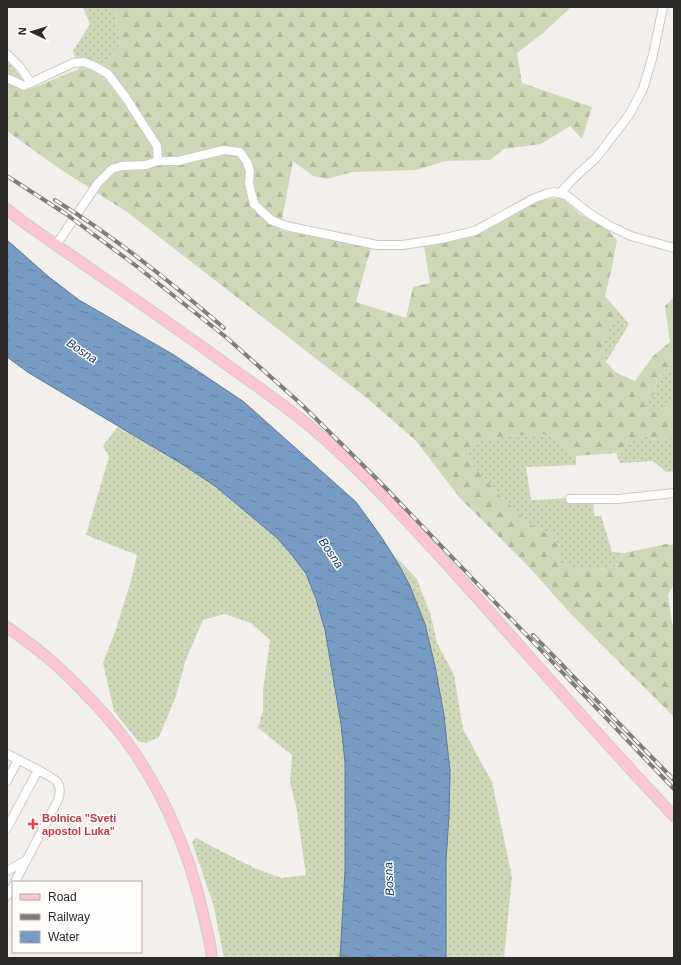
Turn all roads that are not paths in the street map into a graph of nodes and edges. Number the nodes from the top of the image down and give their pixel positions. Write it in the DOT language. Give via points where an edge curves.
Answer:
graph roads {
  1 [pos="663,7"];
  2 [pos="7,54"];
  3 [pos="7,78"];
  4 [pos="31,83"];
  5 [pos="158,161"];
  6 [pos="560,193"];
  7 [pos="7,209"];
  8 [pos="56,245"];
  9 [pos="674,248"];
  10 [pos="674,493"];
  11 [pos="570,499"];
  12 [pos="7,627"];
  13 [pos="7,754"];
  14 [pos="18,760"];
  15 [pos="38,770"];
  16 [pos="7,781"];
  17 [pos="674,816"];
  18 [pos="7,828"];
  19 [pos="26,860"];
  20 [pos="7,871"];
  21 [pos="16,881"];
  22 [pos="212,958"];
  1 -- 6 [label="street" via="643,89 630,115 596,158"];
  2 -- 4 [label="street"];
  3 -- 4 [label="street" via="24,86"];
  4 -- 5 [label="street" via="73,63 84,62 108,74 157,146"];
  5 -- 6 [label="street" via="178,161 224,150 240,152 250,171 249,184 254,204 271,220 286,226 378,245 403,245 475,231 533,199 554,192"];
  5 -- 8 [label="street" via="112,169 98,183"];
  6 -- 9 [label="street" via="608,225 631,236"];
  7 -- 8 [label="main road"];
  8 -- 17 [label="main road" via="280,403 335,449 402,516"];
  10 -- 11 [label="street" via="618,499"];
  12 -- 22 [label="main road" via="47,657 73,681 107,717 133,751 179,835 202,908"];
  13 -- 14 [label="street"];
  14 -- 15 [label="street"];
  14 -- 16 [label="street"];
  15 -- 18 [label="street"];
  15 -- 19 [label="street" via="57,782 60,797"];
  19 -- 20 [label="street"];
  19 -- 21 [label="street"];
}
